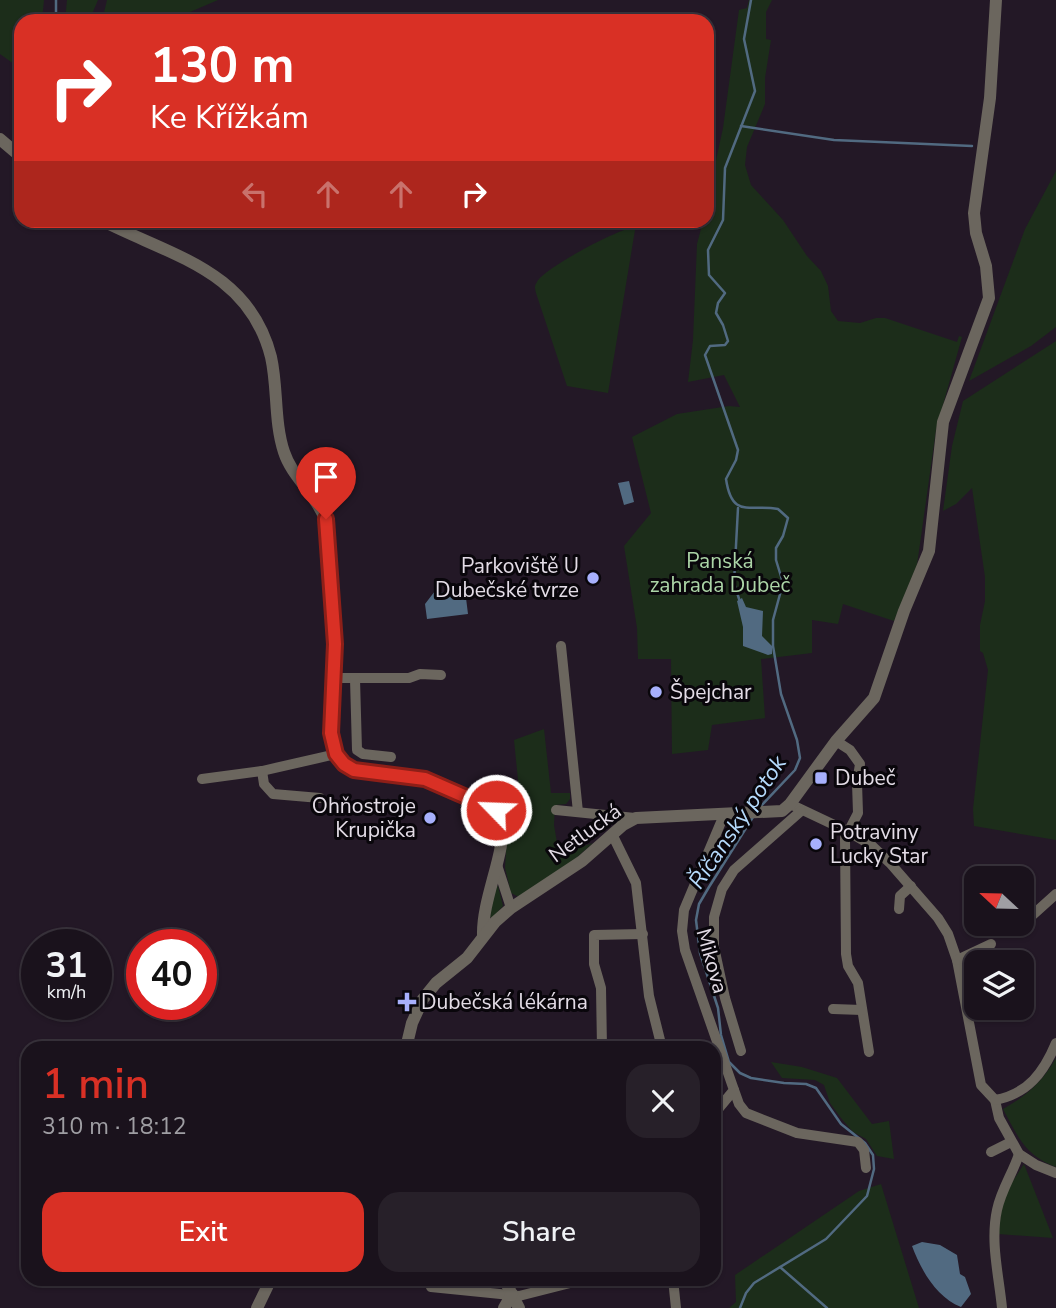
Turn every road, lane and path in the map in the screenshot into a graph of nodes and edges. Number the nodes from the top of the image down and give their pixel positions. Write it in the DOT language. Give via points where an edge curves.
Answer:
graph roads {
  1 [pos="996,0"];
  2 [pos="0,139"];
  3 [pos="14,150"];
  4 [pos="118,228"];
  5 [pos="561,646"];
  6 [pos="441,675"];
  7 [pos="335,678"];
  8 [pos="355,678"];
  9 [pos="836,741"];
  10 [pos="336,754"];
  11 [pos="391,757"];
  12 [pos="262,771"];
  13 [pos="202,779"];
  14 [pos="320,798"];
  15 [pos="796,808"];
  16 [pos="556,810"];
  17 [pos="578,812"];
  18 [pos="723,815"];
  19 [pos="636,818"];
  20 [pos="847,831"];
  21 [pos="612,834"];
  22 [pos="496,862"];
  23 [pos="911,886"];
  24 [pos="1056,894"];
  25 [pos="511,908"];
  26 [pos="899,909"];
  27 [pos="1034,912"];
  28 [pos="643,934"];
  29 [pos="483,935"];
  30 [pos="991,944"];
  31 [pos="957,960"];
  32 [pos="833,1009"];
  33 [pos="862,1010"];
  34 [pos="407,1041"];
  35 [pos="602,1041"];
  36 [pos="660,1041"];
  37 [pos="717,1041"];
  38 [pos="1056,1043"];
  39 [pos="741,1051"];
  40 [pos="869,1052"];
  41 [pos="721,1053"];
  42 [pos="734,1090"];
  43 [pos="995,1100"];
  44 [pos="721,1106"];
  45 [pos="1011,1142"];
  46 [pos="991,1152"];
  47 [pos="1019,1154"];
  48 [pos="866,1168"];
  49 [pos="1056,1173"];
  50 [pos="268,1286"];
  51 [pos="508,1286"];
  52 [pos="558,1286"];
  53 [pos="674,1286"];
  54 [pos="431,1287"];
  55 [pos="512,1294"];
  56 [pos="257,1308"];
  57 [pos="504,1308"];
  58 [pos="519,1308"];
  59 [pos="676,1308"];
  60 [pos="1002,1308"];
  1 -- 9 [label="street" via="990,98 974,213 989,298 943,422 926,561 874,698"];
  2 -- 3 [label="street"];
  4 -- 7 [label="street" via="213,273 249,307 261,328 271,358 284,452 326,519"];
  5 -- 17 [label="street"];
  6 -- 8 [label="street"];
  7 -- 8 [label="street"];
  7 -- 10 [label="street" via="331,733"];
  8 -- 11 [label="street" via="357,750"];
  9 -- 15 [label="street"];
  9 -- 20 [label="street" via="860,764 858,813"];
  10 -- 12 [label="street"];
  10 -- 22 [label="street" via="354,770 425,779 492,806 502,820"];
  12 -- 13 [label="street"];
  12 -- 14 [label="street" via="264,784 273,794"];
  15 -- 18 [label="street, Netlucká"];
  15 -- 20 [label="street"];
  15 -- 39 [label="street, Mikova" via="734,870 714,916 714,947"];
  16 -- 17 [label="street"];
  17 -- 19 [label="street"];
  18 -- 19 [label="street, Netlucká"];
  18 -- 37 [label="street, Mikova" via="684,910 682,931"];
  19 -- 21 [label="street, Netlucká"];
  20 -- 23 [label="street" via="878,852"];
  20 -- 33 [label="street" via="847,961 858,983"];
  21 -- 25 [label="street, Netlucká" via="582,861"];
  21 -- 28 [label="street" via="636,883"];
  22 -- 25 [label="street"];
  22 -- 29 [label="street" via="484,908"];
  23 -- 26 [label="street" via="900,896"];
  23 -- 31 [label="street" via="948,934"];
  24 -- 27 [label="street"];
  25 -- 29 [label="street, Netlucká"];
  28 -- 35 [label="street" via="594,935"];
  28 -- 36 [label="street" via="649,996"];
  29 -- 34 [label="street, Netlucká" via="467,958 428,992"];
  30 -- 31 [label="street"];
  31 -- 43 [label="street" via="981,1085"];
  32 -- 33 [label="street"];
  33 -- 40 [label="street"];
  38 -- 43 [label="street" via="1037,1079 1024,1090"];
  41 -- 42 [label="street, Mikova"];
  42 -- 44 [label="street"];
  42 -- 48 [label="street, Mikova" via="746,1113 797,1133 858,1142"];
  43 -- 45 [label="street"];
  45 -- 46 [label="street"];
  45 -- 47 [label="street"];
  47 -- 49 [label="street"];
  47 -- 60 [label="street" via="997,1209 993,1235"];
  50 -- 56 [label="street"];
  51 -- 55 [label="street"];
  52 -- 55 [label="street"];
  53 -- 59 [label="street"];
  54 -- 55 [label="street"];
  55 -- 57 [label="street"];
  55 -- 58 [label="street"];
}
